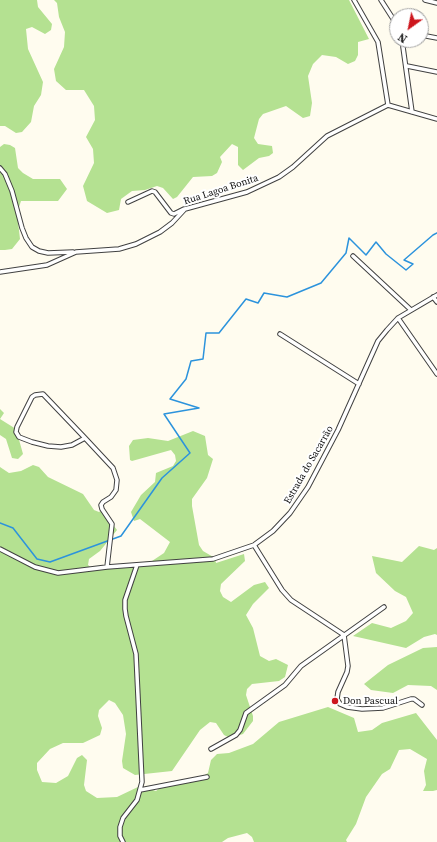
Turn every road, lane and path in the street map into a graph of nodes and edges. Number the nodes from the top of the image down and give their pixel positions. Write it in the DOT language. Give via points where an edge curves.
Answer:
graph roads {
  1 [pos="354,0"];
  2 [pos="382,0"];
  3 [pos="425,0"];
  4 [pos="437,2"];
  5 [pos="389,12"];
  6 [pos="404,48"];
  7 [pos="407,66"];
  8 [pos="437,72"];
  9 [pos="388,105"];
  10 [pos="412,112"];
  11 [pos="437,119"];
  12 [pos="0,168"];
  13 [pos="128,202"];
  14 [pos="185,209"];
  15 [pos="76,252"];
  16 [pos="353,256"];
  17 [pos="0,272"];
  18 [pos="435,296"];
  19 [pos="437,302"];
  20 [pos="411,310"];
  21 [pos="398,318"];
  22 [pos="280,334"];
  23 [pos="437,374"];
  24 [pos="359,384"];
  25 [pos="85,438"];
  26 [pos="254,545"];
  27 [pos="0,549"];
  28 [pos="137,565"];
  29 [pos="107,567"];
  30 [pos="384,607"];
  31 [pos="344,635"];
  32 [pos="422,705"];
  33 [pos="211,749"];
  34 [pos="207,777"];
  35 [pos="140,790"];
  36 [pos="123,842"];
  1 -- 9 [label="street" via="378,42"];
  2 -- 5 [label="street"];
  3 -- 4 [label="street"];
  6 -- 7 [label="street"];
  7 -- 8 [label="street"];
  7 -- 10 [label="street"];
  9 -- 10 [label="street"];
  9 -- 14 [label="street, Rua Lagoa Bonita" via="327,136 280,177 247,192"];
  10 -- 11 [label="street"];
  12 -- 15 [label="street" via="12,191 22,228 32,247 48,253"];
  13 -- 14 [label="street" via="152,191 171,213"];
  14 -- 15 [label="street, Rua Lagoa Bonita" via="160,232 136,244 119,249"];
  15 -- 17 [label="street, Rua Lagoa Bonita" via="47,265"];
  16 -- 20 [label="street"];
  18 -- 19 [label="street"];
  18 -- 20 [label="street, Estrada do Sacarrão"];
  20 -- 21 [label="street, Estrada do Sacarrão"];
  21 -- 23 [label="street"];
  21 -- 24 [label="street, Estrada do Sacarrão" via="378,341"];
  22 -- 24 [label="street"];
  24 -- 26 [label="street, Estrada do Sacarrão" via="308,487 290,513 273,531"];
  25 -- 25 [label="street" via="43,394 32,397 16,432 19,437 48,446 72,445"];
  25 -- 29 [label="street" via="113,468 117,480 116,490 101,505 112,524"];
  26 -- 28 [label="street, Estrada do Sacarrão" via="213,559"];
  26 -- 31 [label="street" via="291,600"];
  27 -- 29 [label="street, Estrada do Sacarrão" via="35,568 58,573"];
  28 -- 29 [label="street, Estrada do Sacarrão"];
  28 -- 35 [label="street" via="125,609 136,654 142,782"];
  30 -- 31 [label="street"];
  31 -- 32 [label="street" via="348,666 338,692 337,699 340,704 362,709 383,708 410,699"];
  31 -- 33 [label="street" via="300,666 286,685 246,713 236,735"];
  34 -- 35 [label="street"];
  35 -- 36 [label="street" via="120,827"];
}
